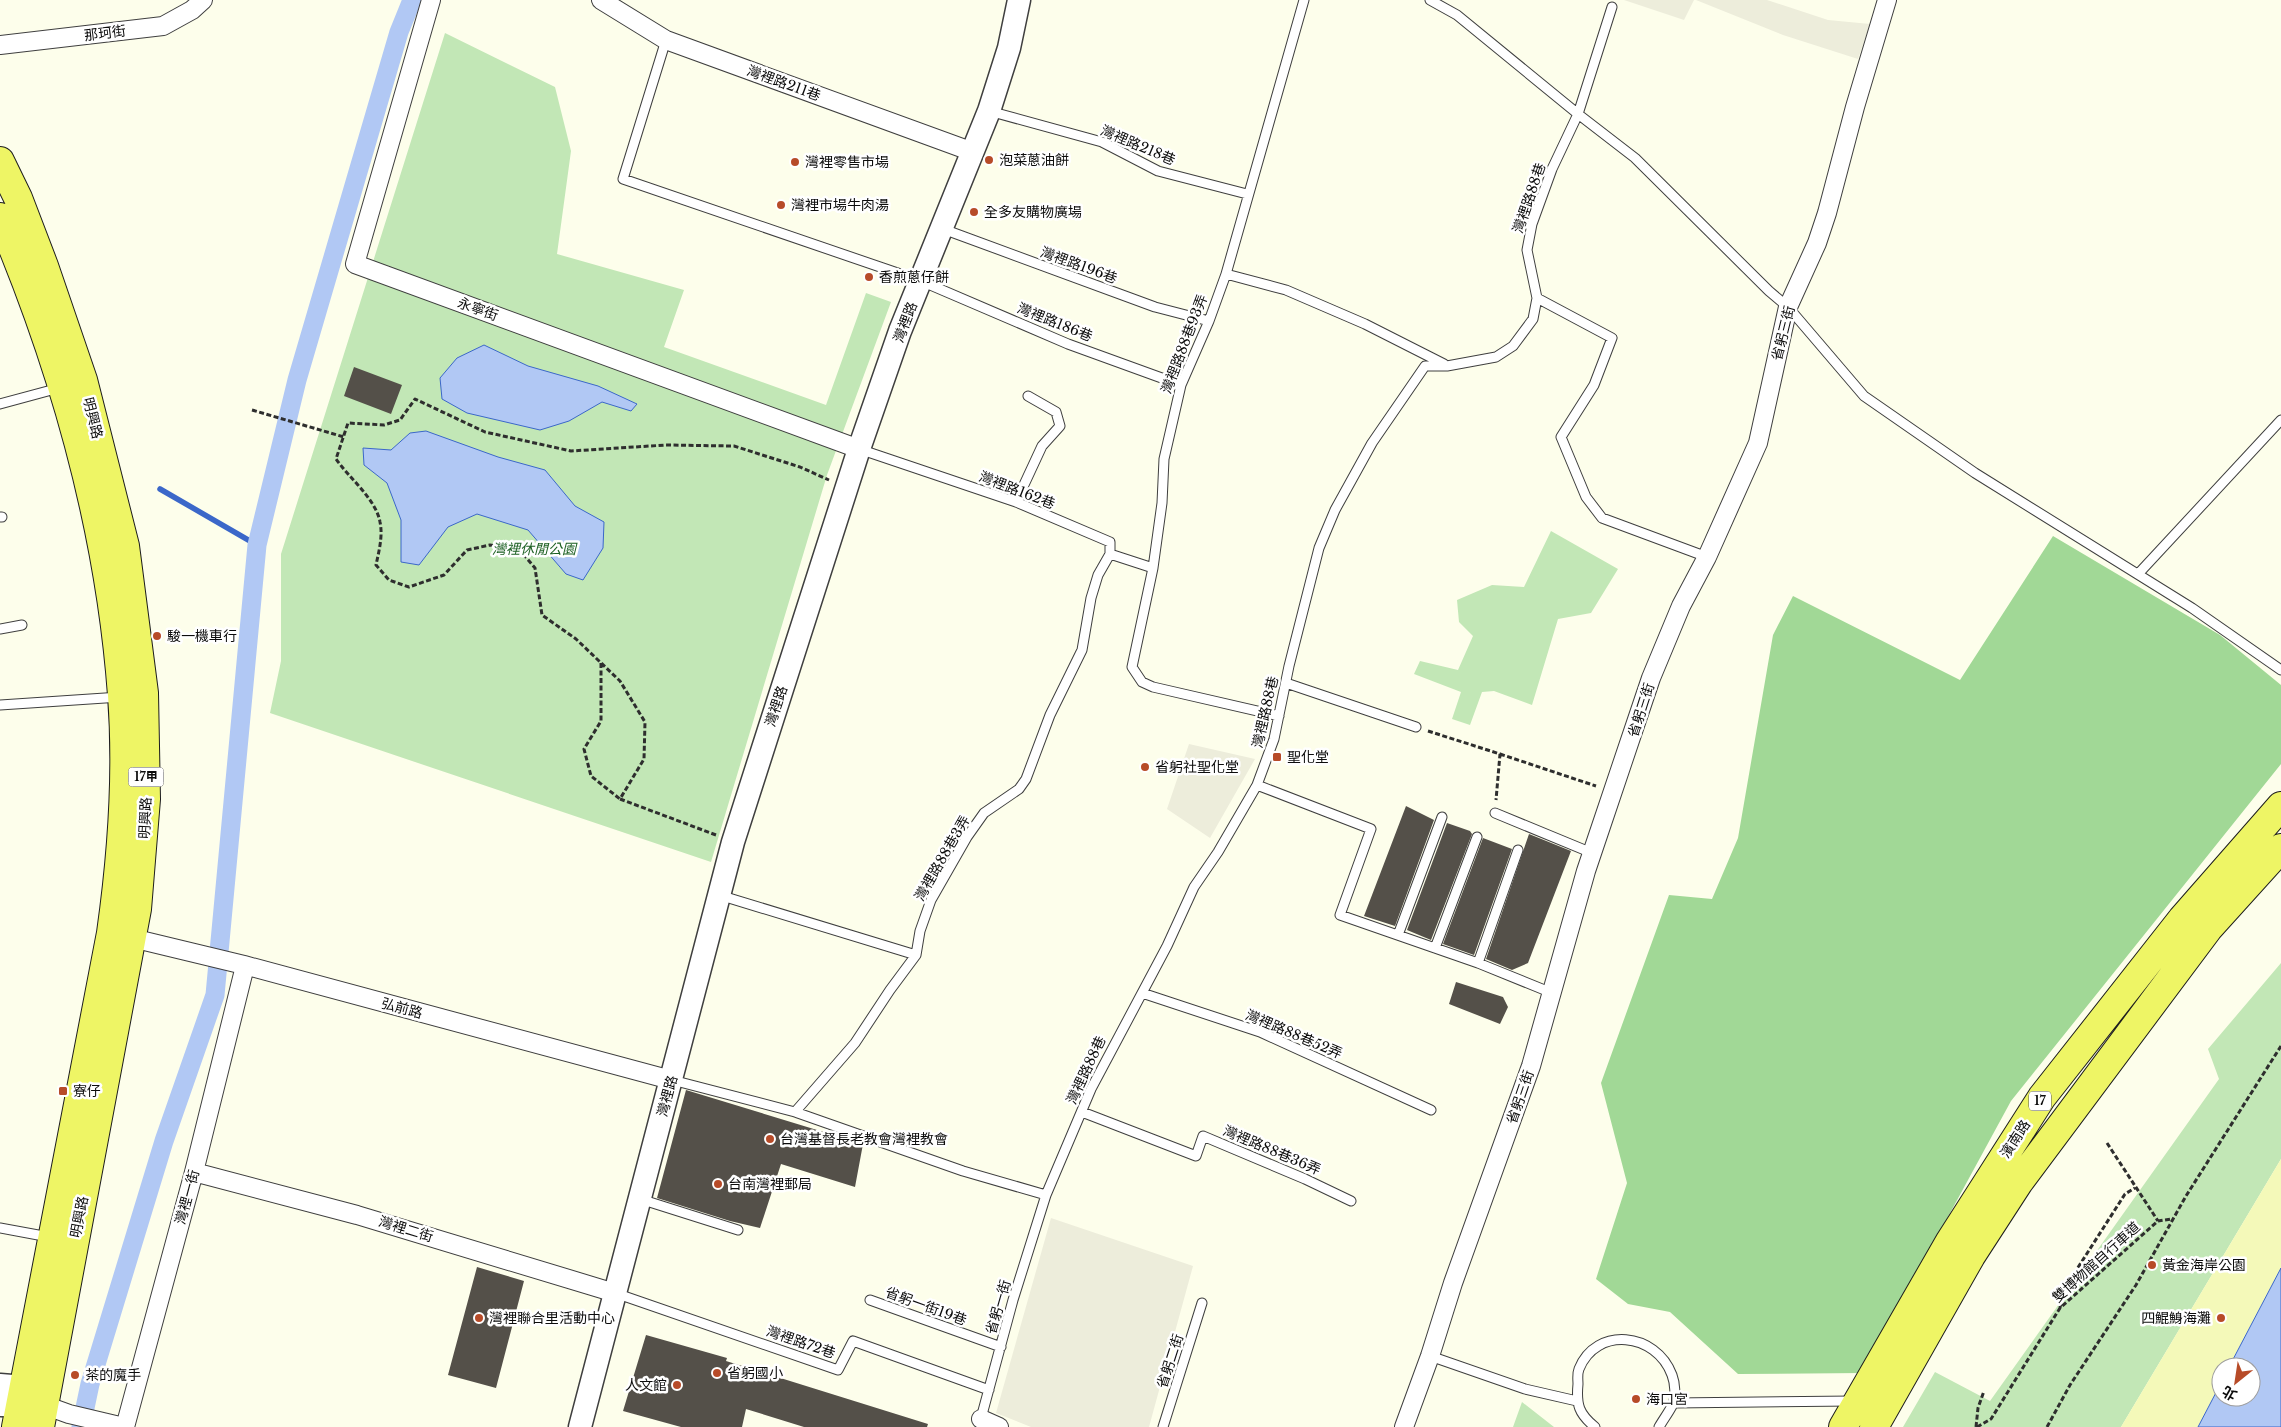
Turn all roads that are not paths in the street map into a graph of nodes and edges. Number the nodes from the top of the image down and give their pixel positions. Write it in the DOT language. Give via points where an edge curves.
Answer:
graph roads {
  1 [pos="203,0"];
  2 [pos="431,0"];
  3 [pos="601,0"];
  4 [pos="1019,0"];
  5 [pos="1430,0"];
  6 [pos="1888,0"];
  7 [pos="1300,1"];
  8 [pos="1612,7"];
  9 [pos="666,40"];
  10 [pos="0,45"];
  11 [pos="989,111"];
  12 [pos="1578,114"];
  13 [pos="973,152"];
  14 [pos="0,161"];
  15 [pos="1248,194"];
  16 [pos="1,221"];
  17 [pos="942,229"];
  18 [pos="1226,274"];
  19 [pos="921,281"];
  20 [pos="1537,298"];
  21 [pos="1788,307"];
  22 [pos="1208,321"];
  23 [pos="1447,366"];
  24 [pos="73,383"];
  25 [pos="1180,385"];
  26 [pos="1028,396"];
  27 [pos="0,404"];
  28 [pos="2281,420"];
  29 [pos="859,449"];
  30 [pos="1016,502"];
  31 [pos="1110,554"];
  32 [pos="1707,557"];
  33 [pos="1153,568"];
  34 [pos="2139,573"];
  35 [pos="22,626"];
  36 [pos="0,629"];
  37 [pos="2281,670"];
  38 [pos="1286,683"];
  39 [pos="122,697"];
  40 [pos="0,705"];
  41 [pos="1279,716"];
  42 [pos="1416,728"];
  43 [pos="1257,785"];
  44 [pos="2281,806"];
  45 [pos="1495,813"];
  46 [pos="1442,818"];
  47 [pos="1477,837"];
  48 [pos="2281,848"];
  49 [pos="1518,850"];
  50 [pos="1592,853"];
  51 [pos="719,895"];
  52 [pos="1398,934"];
  53 [pos="132,938"];
  54 [pos="1435,948"];
  55 [pos="916,955"];
  56 [pos="1478,963"];
  57 [pos="244,966"];
  58 [pos="1142,993"];
  59 [pos="1552,993"];
  60 [pos="671,1080"];
  61 [pos="1431,1110"];
  62 [pos="795,1112"];
  63 [pos="1082,1112"];
  64 [pos="194,1172"];
  65 [pos="1046,1195"];
  66 [pos="640,1199"];
  67 [pos="1351,1201"];
  68 [pos="0,1228"];
  69 [pos="738,1230"];
  70 [pos="54,1238"];
  71 [pos="615,1293"];
  72 [pos="870,1300"];
  73 [pos="1202,1303"];
  74 [pos="1001,1347"];
  75 [pos="1430,1356"];
  76 [pos="989,1390"];
  77 [pos="1858,1400"];
  78 [pos="1576,1401"];
  79 [pos="1674,1403"];
  80 [pos="21,1406"];
  81 [pos="980,1423"];
  82 [pos="120,1426"];
  83 [pos="580,1427"];
  84 [pos="999,1427"];
  85 [pos="1163,1427"];
  86 [pos="1404,1427"];
  87 [pos="1595,1427"];
  88 [pos="1658,1427"];
  89 [pos="1843,1427"];
  90 [pos="1874,1427"];
  1 -- 10 [label="street, 那珂街" via="164,26"];
  2 -- 29 [label="street, 永寧街" via="355,264"];
  3 -- 9 [label="street, 灣裡路211巷"];
  4 -- 11 [label="street, 灣裡路" via="1009,48"];
  5 -- 12 [label="lane" via="1457,15"];
  6 -- 21 [label="street, 省躬三街" via="1827,213"];
  7 -- 15 [label="lane, 灣裡路88巷93弄" via="1286,67"];
  8 -- 12 [label="lane, 灣裡路88巷"];
  9 -- 13 [label="street, 灣裡路211巷"];
  9 -- 19 [label="lane, 灣裡路186巷" via="623,179"];
  11 -- 13 [label="street, 灣裡路"];
  11 -- 15 [label="lane, 灣裡路218巷" via="1102,142 1158,171"];
  12 -- 20 [label="lane, 灣裡路88巷" via="1552,169 1532,224 1527,250"];
  12 -- 21 [label="lane" via="1635,158"];
  13 -- 17 [label="street, 灣裡路"];
  14 -- 24 [label="main road, 明興路 / 17甲" via="44,266"];
  15 -- 18 [label="lane, 灣裡路88巷93弄"];
  16 -- 24 [label="main road, 明興路 / 17甲"];
  17 -- 19 [label="street, 灣裡路"];
  17 -- 22 [label="lane, 灣裡路196巷" via="1154,307"];
  18 -- 22 [label="lane, 灣裡路88巷93弄"];
  18 -- 23 [label="lane" via="1286,290 1365,324"];
  19 -- 25 [label="lane, 灣裡路186巷" via="1068,344"];
  19 -- 29 [label="street, 灣裡路"];
  20 -- 23 [label="lane, 灣裡路88巷" via="1532,319 1513,346 1496,357"];
  20 -- 32 [label="lane" via="1612,338 1594,385 1561,437 1586,497 1602,518"];
  21 -- 32 [label="street, 省躬三街" via="1758,443"];
  21 -- 34 [label="lane" via="1864,396 1975,473"];
  22 -- 25 [label="lane, 灣裡路88巷93弄"];
  23 -- 38 [label="lane, 灣裡路88巷" via="1425,366 1372,443 1335,510 1319,548"];
  24 -- 27 [label="lane"];
  24 -- 39 [label="main road, 明興路 / 17甲" via="104,547 116,626"];
  24 -- 53 [label="main road, 明興路 / 17甲" via="125,546 144,693 146,799"];
  25 -- 33 [label="lane, 灣裡路88巷93弄" via="1164,459"];
  26 -- 30 [label="lane" via="1056,412 1060,426 1042,446"];
  28 -- 34 [label="lane"];
  29 -- 30 [label="lane, 灣裡路162巷"];
  29 -- 51 [label="street, 灣裡路" via="733,842"];
  30 -- 31 [label="lane, 灣裡路162巷" via="1110,542"];
  31 -- 33 [label="lane"];
  31 -- 55 [label="lane, 灣裡路88巷3弄" via="1098,575 1091,598 1082,650 1050,715 1026,779 1019,789 984,812 967,837 931,900"];
  32 -- 50 [label="street, 省躬三街" via="1681,606 1651,678"];
  33 -- 41 [label="lane, 灣裡路88巷93弄" via="1132,667 1136,676 1153,687"];
  34 -- 37 [label="lane"];
  35 -- 36 [label="lane"];
  38 -- 41 [label="lane, 灣裡路88巷"];
  38 -- 42 [label="lane"];
  39 -- 40 [label="lane"];
  39 -- 70 [label="main road, 明興路 / 17甲" via="124,798 116,902"];
  41 -- 43 [label="lane, 灣裡路88巷"];
  43 -- 52 [label="lane" via="1371,830 1340,915"];
  43 -- 58 [label="lane, 灣裡路88巷" via="1194,887"];
  44 -- 77 [label="main road, 濱南路 / 17" via="2182,919 2042,1097 1950,1241"];
  45 -- 50 [label="lane"];
  46 -- 52 [label="lane"];
  47 -- 54 [label="lane"];
  48 -- 90 [label="main road, 濱南路 / 17" via="2208,929 2019,1182 1971,1256"];
  49 -- 56 [label="lane"];
  50 -- 59 [label="street, 省躬三街"];
  51 -- 55 [label="lane"];
  51 -- 60 [label="street, 灣裡路"];
  52 -- 54 [label="lane"];
  53 -- 57 [label="street, 弘前路"];
  53 -- 80 [label="main road, 明興路 / 17甲"];
  54 -- 56 [label="lane"];
  55 -- 62 [label="lane, 灣裡路88巷3弄" via="855,1043"];
  56 -- 59 [label="lane"];
  57 -- 60 [label="street, 弘前路"];
  57 -- 64 [label="street, 灣裡一街"];
  58 -- 61 [label="lane, 灣裡路88巷52弄" via="1260,1032"];
  58 -- 63 [label="lane, 灣裡路88巷"];
  59 -- 75 [label="street, 省躬三街" via="1531,1066"];
  60 -- 62 [label="lane"];
  60 -- 66 [label="street, 灣裡路"];
  62 -- 65 [label="lane" via="963,1171"];
  63 -- 65 [label="lane, 灣裡路88巷"];
  63 -- 67 [label="lane, 灣裡路88巷36弄" via="1196,1156 1203,1136"];
  64 -- 71 [label="street, 灣裡二街" via="357,1214"];
  64 -- 82 [label="street, 灣裡一街"];
  65 -- 74 [label="lane, 省躬一街"];
  66 -- 69 [label="lane"];
  66 -- 71 [label="street, 灣裡路"];
  68 -- 70 [label="lane"];
  70 -- 80 [label="main road, 明興路 / 17甲"];
  71 -- 76 [label="lane, 灣裡路72巷" via="838,1370 852,1341"];
  71 -- 83 [label="street, 灣裡路"];
  72 -- 74 [label="lane, 省躬一街19巷"];
  73 -- 85 [label="lane, 省躬二街"];
  74 -- 76 [label="lane, 省躬一街"];
  75 -- 78 [label="lane" via="1525,1389"];
  75 -- 86 [label="street, 省躬三街"];
  76 -- 81 [label="lane, 省躬一街"];
  77 -- 79 [label="lane"];
  77 -- 89 [label="main road, 濱南路 / 17"];
  78 -- 79 [label="lane" via="1579,1370 1591,1352 1610,1341 1631,1339 1652,1346 1667,1362 1675,1382"];
  78 -- 87 [label="lane" via="1584,1418"];
  79 -- 88 [label="lane"];
  80 -- 82 [label="street"];
  81 -- 84 [label="street"];
}
